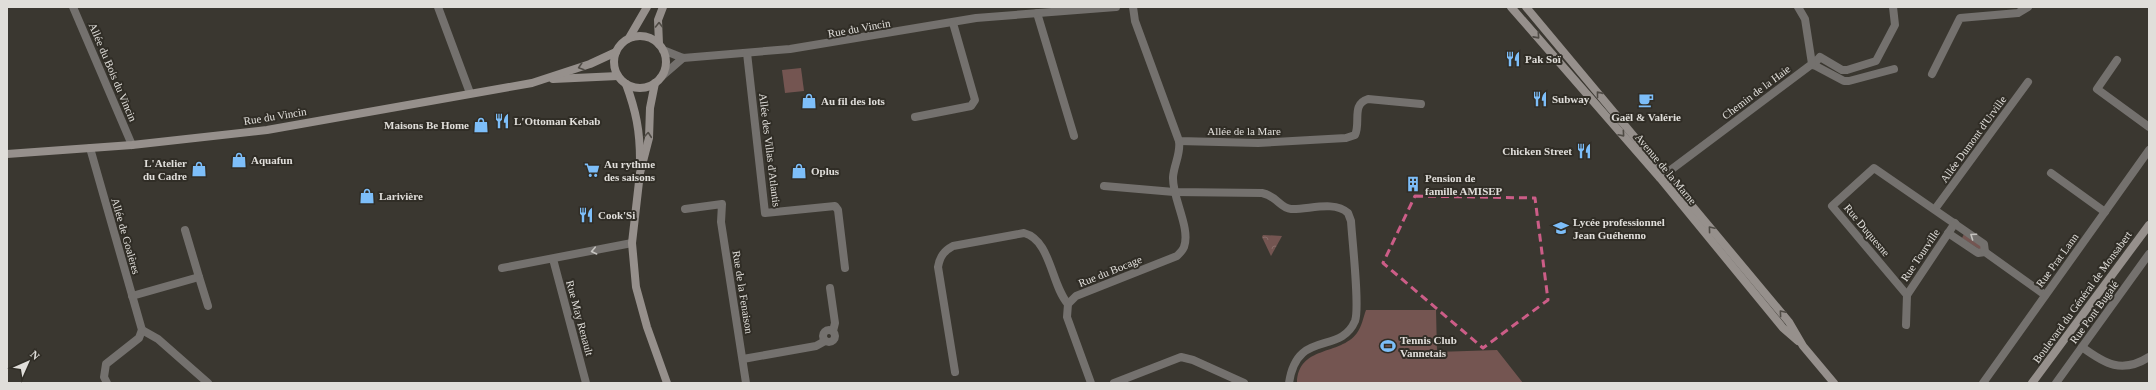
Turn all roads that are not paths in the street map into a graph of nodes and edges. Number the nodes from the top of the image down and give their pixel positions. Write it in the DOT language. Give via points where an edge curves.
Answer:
graph roads {
  1 [pos="73,7"];
  2 [pos="438,7"];
  3 [pos="647,7"];
  4 [pos="663,7"];
  5 [pos="1116,7"];
  6 [pos="1133,7"];
  7 [pos="1511,7"];
  8 [pos="1526,7"];
  9 [pos="1798,7"];
  10 [pos="1893,7"];
  11 [pos="2028,7"];
  12 [pos="1037,13"];
  13 [pos="954,23"];
  14 [pos="629,38"];
  15 [pos="661,47"];
  16 [pos="616,52"];
  17 [pos="747,53"];
  18 [pos="683,58"];
  19 [pos="2117,60"];
  20 [pos="1813,64"];
  21 [pos="1894,68"];
  22 [pos="1932,74"];
  23 [pos="618,76"];
  24 [pos="544,79"];
  25 [pos="658,80"];
  26 [pos="2028,82"];
  27 [pos="626,84"];
  28 [pos="470,93"];
  29 [pos="1421,104"];
  30 [pos="915,117"];
  31 [pos="2149,128"];
  32 [pos="1074,136"];
  33 [pos="1180,141"];
  34 [pos="132,145"];
  35 [pos="90,148"];
  36 [pos="2149,150"];
  37 [pos="7,154"];
  38 [pos="640,173"];
  39 [pos="2051,173"];
  40 [pos="1663,176"];
  41 [pos="1104,186"];
  42 [pos="1174,192"];
  43 [pos="685,209"];
  44 [pos="1935,209"];
  45 [pos="2105,212"];
  46 [pos="1955,223"];
  47 [pos="2149,225"];
  48 [pos="185,230"];
  49 [pos="1948,233"];
  50 [pos="632,243"];
  51 [pos="1985,252"];
  52 [pos="2149,254"];
  53 [pos="552,259"];
  54 [pos="502,268"];
  55 [pos="845,268"];
  56 [pos="199,277"];
  57 [pos="830,288"];
  58 [pos="1907,295"];
  59 [pos="2045,295"];
  60 [pos="132,296"];
  61 [pos="1068,304"];
  62 [pos="208,306"];
  63 [pos="1906,324"];
  64 [pos="142,330"];
  65 [pos="2082,347"];
  66 [pos="2149,357"];
  67 [pos="743,359"];
  68 [pos="955,372"];
  69 [pos="107,383"];
  70 [pos="208,383"];
  71 [pos="586,383"];
  72 [pos="667,383"];
  73 [pos="746,383"];
  74 [pos="1091,383"];
  75 [pos="1096,383"];
  76 [pos="1114,383"];
  77 [pos="1244,383"];
  78 [pos="1289,383"];
  79 [pos="1834,383"];
  80 [pos="1983,383"];
  81 [pos="2032,383"];
  82 [pos="2056,383"];
  1 -- 34 [label="street, Allée du Bois du Vincin"];
  2 -- 28 [label="street"];
  3 -- 14 [label="main road"];
  15 -- 4 [label="main road, one-way" via="658,20"];
  5 -- 12 [label="street, Rue du Vincin"];
  6 -- 33 [label="street" via="1135,21"];
  7 -- 40 [label="main road, Avenue de la Marne, one-way"];
  40 -- 8 [label="main road, Avenue de la Marne, one-way"];
  9 -- 20 [label="street" via="1805,19"];
  10 -- 20 [label="street" via="1895,25 1876,61 1847,70 1842,70 1820,57"];
  11 -- 22 [label="street" via="2018,13 1960,18"];
  12 -- 13 [label="street, Rue du Vincin" via="976,18"];
  12 -- 32 [label="street"];
  13 -- 17 [label="street, Rue du Vincin" via="809,48"];
  13 -- 30 [label="street" via="975,100 971,106"];
  14 -- 15 [label="main road" via="645,36"];
  14 -- 16 [label="main road"];
  15 -- 18 [label="street, Rue du Vincin"];
  15 -- 25 [label="main road" via="666,62"];
  16 -- 23 [label="main road" via="614,68"];
  16 -- 24 [label="main road, Rue du Vincin, one-way" via="590,64"];
  17 -- 18 [label="street, Rue du Vincin"];
  17 -- 55 [label="street, Allée des Villas d'Atlantis" via="765,213 835,206 838,210"];
  18 -- 25 [label="street"];
  19 -- 31 [label="street" via="2097,89"];
  20 -- 21 [label="street" via="1844,81"];
  20 -- 40 [label="street, Chemin de la Haie"];
  23 -- 24 [label="main road, Rue du Vincin"];
  23 -- 27 [label="main road"];
  24 -- 28 [label="main road, Rue du Vincin"];
  25 -- 27 [label="main road" via="641,88"];
  38 -- 25 [label="main road, one-way" via="648,138 650,108"];
  26 -- 44 [label="street, Allée Dumont d'Urville"];
  27 -- 38 [label="main road" via="636,108 640,136"];
  28 -- 34 [label="main road, Rue du Vincin" via="267,130"];
  29 -- 33 [label="street, Allée de la Mare" via="1368,98 1357,108 1355,135 1346,138 1258,143"];
  33 -- 42 [label="street, Rue du Bocage" via="1180,156 1173,177"];
  34 -- 35 [label="main road, Rue du Vincin"];
  35 -- 37 [label="main road, Rue du Vincin"];
  35 -- 60 [label="street, Allée de Goalères"];
  36 -- 45 [label="street, Rue Prat Lann"];
  38 -- 50 [label="main road"];
  39 -- 45 [label="street"];
  40 -- 79 [label="main road, Avenue de la Marne" via="1789,322 1803,346"];
  41 -- 42 [label="street"];
  42 -- 61 [label="street, Rue du Bocage" via="1186,237 1184,247 1177,256 1076,296"];
  42 -- 78 [label="street" via="1262,193 1271,195 1282,206 1290,209 1337,207 1348,213 1351,221 1356,296 1355,320 1348,331 1339,338 1314,346 1297,358 1291,370"];
  43 -- 67 [label="street, Rue de la Fenaison" via="725,204 721,222"];
  44 -- 46 [label="street, Rue Duquesne"];
  44 -- 58 [label="street, Rue Duquesne" via="1874,168 1832,206"];
  45 -- 59 [label="street, Rue Prat Lann"];
  46 -- 49 [label="street, Rue Tourville"];
  51 -- 46 [label="street, Rue Duquesne, one-way" via="1984,244"];
  47 -- 81 [label="main road, Boulevard du Général de Monsabert"];
  48 -- 56 [label="street"];
  49 -- 51 [label="street" via="1978,253"];
  49 -- 58 [label="street, Rue Tourville"];
  50 -- 53 [label="street, one-way"];
  50 -- 72 [label="main road" via="636,287"];
  51 -- 59 [label="street"];
  52 -- 65 [label="street, Rue Pont Bugalé"];
  53 -- 54 [label="street"];
  53 -- 71 [label="street, Rue May Renault"];
  56 -- 60 [label="street"];
  56 -- 62 [label="street"];
  57 -- 67 [label="street" via="835,323 833,331 824,332 825,341 816,346"];
  58 -- 63 [label="street, Rue Tourville"];
  59 -- 80 [label="street, Rue Prat Lann"];
  60 -- 64 [label="street, Allée de Goalères"];
  61 -- 68 [label="street" via="1061,297 1042,246 1031,235 1024,233 950,248 940,257 938,267"];
  61 -- 74 [label="street" via="1067,317"];
  64 -- 69 [label="street" via="140,338 106,364 104,377"];
  64 -- 70 [label="street" via="158,339"];
  65 -- 66 [label="street" via="2103,362 2123,366"];
  65 -- 82 [label="street, Rue Pont Bugalé"];
  67 -- 73 [label="street, Rue de la Fenaison"];
  74 -- 75 [label="street"];
  76 -- 77 [label="street" via="1182,357"];
}
